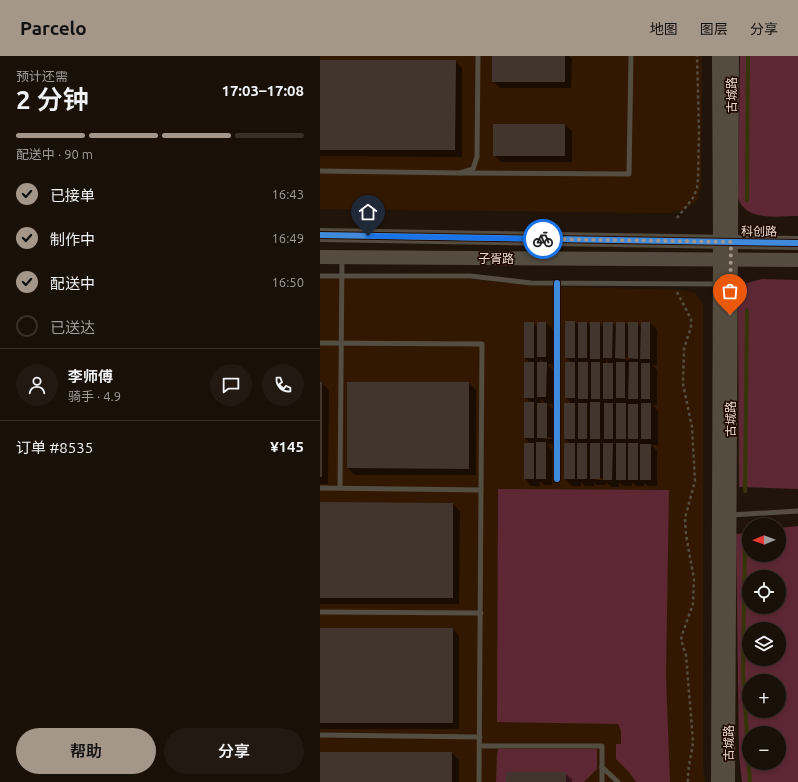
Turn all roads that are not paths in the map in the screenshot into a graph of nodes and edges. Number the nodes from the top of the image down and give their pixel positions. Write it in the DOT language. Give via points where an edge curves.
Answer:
graph roads {
  1 [pos="478,56"];
  2 [pos="631,56"];
  3 [pos="719,56"];
  4 [pos="732,56"];
  5 [pos="320,171"];
  6 [pos="460,173"];
  7 [pos="320,235"];
  8 [pos="725,242"];
  9 [pos="798,243"];
  10 [pos="320,257"];
  11 [pos="342,257"];
  12 [pos="725,259"];
  13 [pos="798,260"];
  14 [pos="320,276"];
  15 [pos="342,276"];
  16 [pos="725,284"];
  17 [pos="320,343"];
  18 [pos="341,344"];
  19 [pos="320,488"];
  20 [pos="340,488"];
  21 [pos="481,490"];
  22 [pos="798,511"];
  23 [pos="724,515"];
  24 [pos="320,612"];
  25 [pos="481,613"];
  26 [pos="320,735"];
  27 [pos="480,737"];
  28 [pos="480,746"];
  29 [pos="602,767"];
  30 [pos="602,780"];
  31 [pos="479,782"];
  32 [pos="596,782"];
  33 [pos="618,782"];
  34 [pos="718,782"];
  35 [pos="728,782"];
  1 -- 6 [label="lane" via="477,158 473,169"];
  2 -- 6 [label="lane" via="629,174"];
  3 -- 8 [label="main road, 古城路"];
  4 -- 8 [label="main road, 古城路"];
  5 -- 6 [label="lane"];
  7 -- 8 [label="main road, 子胥路"];
  8 -- 9 [label="main road, 科创路"];
  8 -- 12 [label="main road, 古城路"];
  10 -- 11 [label="main road, 子胥路"];
  11 -- 12 [label="main road, 子胥路"];
  11 -- 15 [label="lane"];
  12 -- 13 [label="main road"];
  12 -- 16 [label="main road, 古城路"];
  14 -- 15 [label="lane"];
  15 -- 16 [label="lane" via="470,276 531,284"];
  15 -- 18 [label="lane"];
  16 -- 23 [label="main road, 古城路"];
  17 -- 18 [label="lane"];
  18 -- 20 [label="lane"];
  18 -- 21 [label="lane" via="482,344"];
  19 -- 20 [label="lane"];
  20 -- 21 [label="lane"];
  21 -- 25 [label="lane"];
  22 -- 23 [label="lane"];
  23 -- 34 [label="main road, 古城路"];
  23 -- 35 [label="main road, 古城路"];
  24 -- 25 [label="lane"];
  25 -- 27 [label="lane"];
  26 -- 27 [label="lane"];
  27 -- 28 [label="lane"];
  28 -- 29 [label="lane" via="602,746"];
  28 -- 31 [label="lane"];
  29 -- 30 [label="lane"];
  29 -- 33 [label="lane"];
  30 -- 32 [label="lane"];
}
